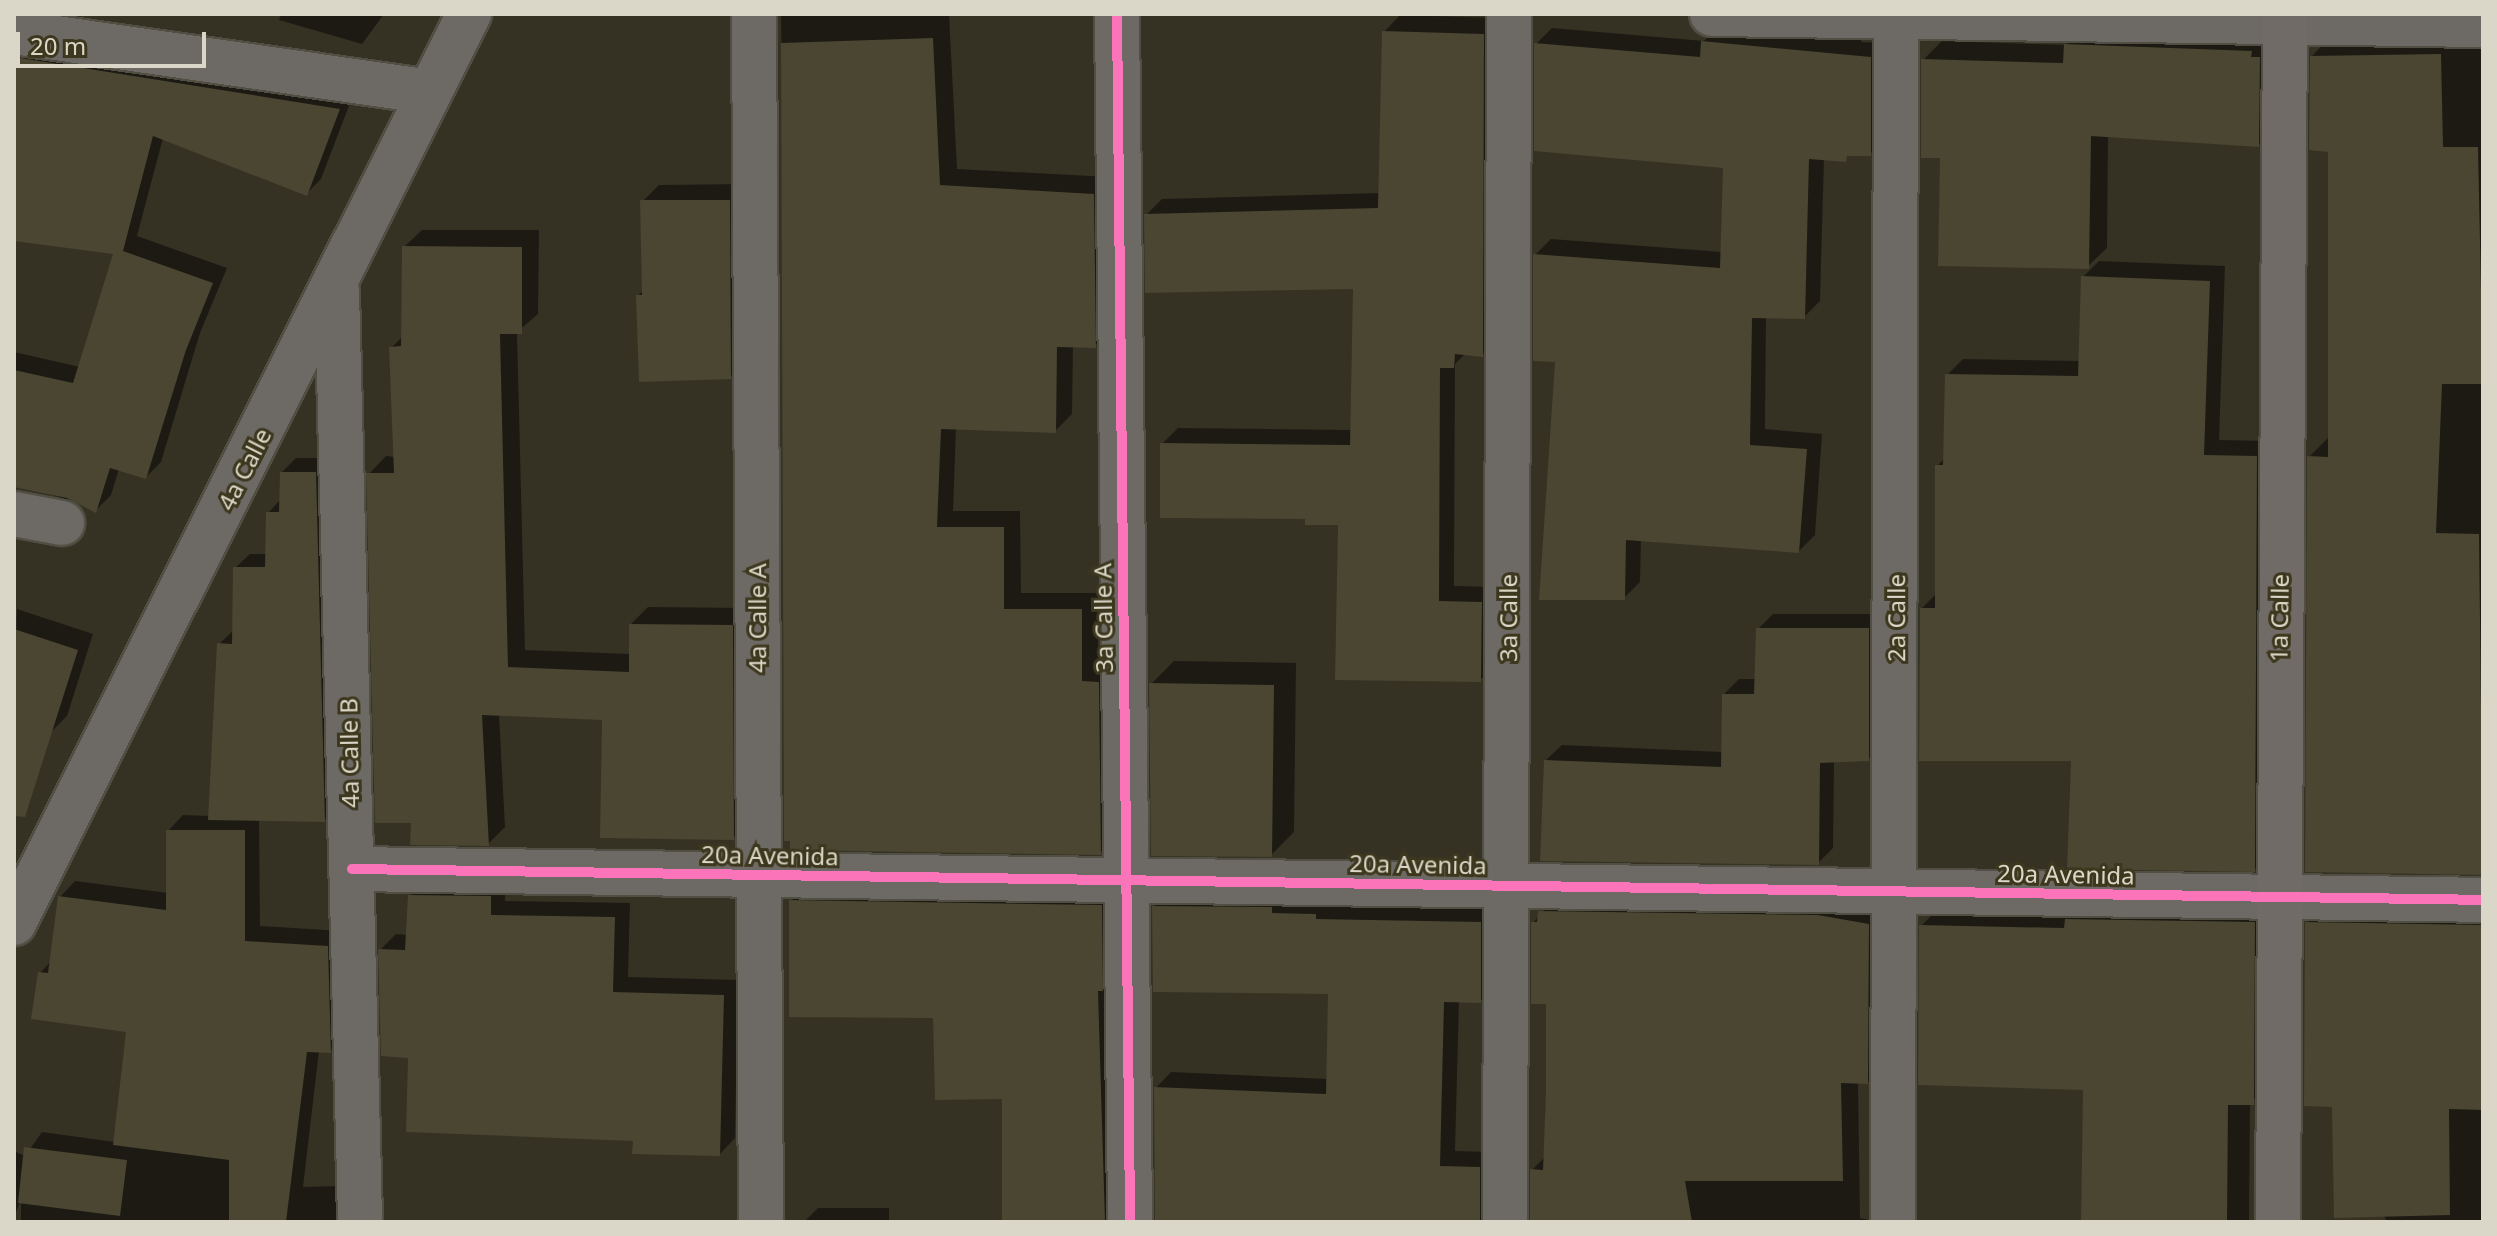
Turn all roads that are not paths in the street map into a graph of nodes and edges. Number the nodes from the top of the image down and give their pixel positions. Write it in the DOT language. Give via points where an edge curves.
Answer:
graph roads {
  1 [pos="469,14"];
  2 [pos="754,14"];
  3 [pos="1117,14"];
  4 [pos="1509,14"];
  5 [pos="1712,14"];
  6 [pos="1896,16"];
  7 [pos="2285,18"];
  8 [pos="2483,25"];
  9 [pos="14,32"];
  10 [pos="428,92"];
  11 [pos="337,284"];
  12 [pos="14,514"];
  13 [pos="62,523"];
  14 [pos="352,869"];
  15 [pos="758,875"];
  16 [pos="1126,880"];
  17 [pos="1507,885"];
  18 [pos="1895,892"];
  19 [pos="2277,897"];
  20 [pos="2483,900"];
  21 [pos="14,923"];
  22 [pos="360,1222"];
  23 [pos="761,1222"];
  24 [pos="1130,1222"];
  25 [pos="1505,1222"];
  26 [pos="1893,1222"];
  27 [pos="2278,1222"];
  1 -- 10 [label="street, 4a Calle"];
  2 -- 15 [label="street, 4a Calle A"];
  3 -- 16 [label="street, 3a Calle A"];
  4 -- 17 [label="street, 3a Calle"];
  5 -- 6 [label="street"];
  6 -- 7 [label="street"];
  6 -- 18 [label="street, 2a Calle"];
  7 -- 8 [label="street"];
  7 -- 19 [label="street, 1a Calle"];
  9 -- 10 [label="street"];
  10 -- 11 [label="street, 4a Calle"];
  11 -- 14 [label="street, 4a Calle B"];
  11 -- 21 [label="street, 4a Calle"];
  12 -- 13 [label="street"];
  14 -- 15 [label="street, 20a Avenida"];
  14 -- 22 [label="street, 4a Calle B"];
  15 -- 16 [label="street, 20a Avenida"];
  15 -- 23 [label="street, 4a Calle A"];
  16 -- 17 [label="street, 20a Avenida"];
  16 -- 24 [label="street, 3a Calle A"];
  17 -- 18 [label="street, 20a Avenida"];
  17 -- 25 [label="street, 3a Calle"];
  18 -- 19 [label="street, 20a Avenida"];
  18 -- 26 [label="street, 2a Calle"];
  19 -- 20 [label="street, 20a Avenida"];
  19 -- 27 [label="street, 1a Calle"];
}
